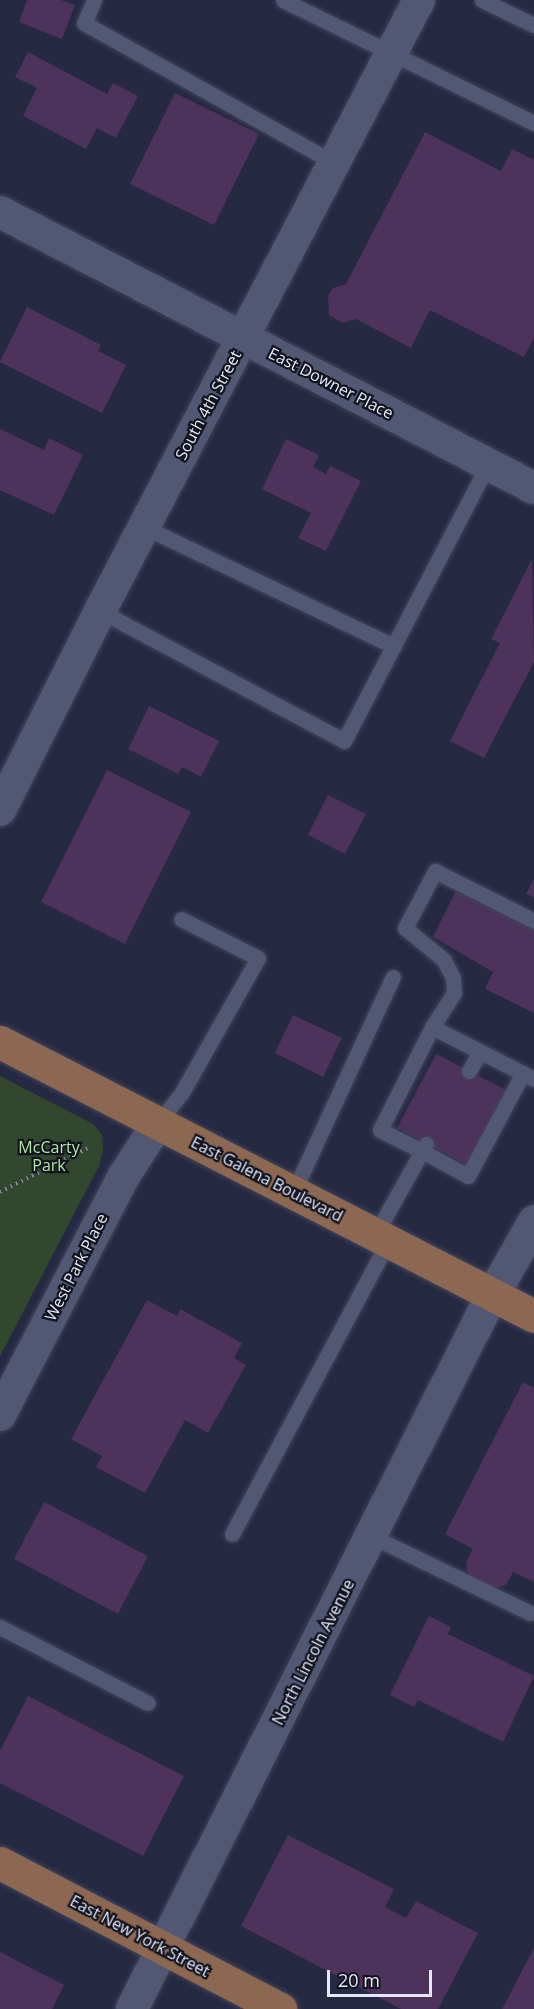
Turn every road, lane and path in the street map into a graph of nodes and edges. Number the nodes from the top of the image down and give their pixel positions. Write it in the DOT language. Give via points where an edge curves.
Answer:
graph roads {
  1 [pos="94,0"];
  2 [pos="283,0"];
  3 [pos="419,0"];
  4 [pos="482,0"];
  5 [pos="534,25"];
  6 [pos="391,54"];
  7 [pos="534,123"];
  8 [pos="335,163"];
  9 [pos="0,212"];
  10 [pos="243,338"];
  11 [pos="488,464"];
  12 [pos="534,488"];
  13 [pos="144,526"];
  14 [pos="100,611"];
  15 [pos="394,646"];
  16 [pos="0,810"];
  17 [pos="181,919"];
  18 [pos="534,921"];
  19 [pos="393,977"];
  20 [pos="432,1027"];
  21 [pos="0,1042"];
  22 [pos="480,1052"];
  23 [pos="469,1071"];
  24 [pos="529,1076"];
  25 [pos="158,1123"];
  26 [pos="90,1147"];
  27 [pos="424,1147"];
  28 [pos="0,1192"];
  29 [pos="293,1193"];
  30 [pos="534,1221"];
  31 [pos="381,1238"];
  32 [pos="492,1295"];
  33 [pos="534,1316"];
  34 [pos="0,1415"];
  35 [pos="232,1534"];
  36 [pos="371,1536"];
  37 [pos="530,1613"];
  38 [pos="0,1627"];
  39 [pos="148,1703"];
  40 [pos="0,1863"];
  41 [pos="164,1950"];
  42 [pos="132,2009"];
  43 [pos="280,2009"];
  1 -- 8 [label="lane" via="84,23"];
  2 -- 6 [label="lane"];
  3 -- 6 [label="street, South 4th Street"];
  4 -- 5 [label="lane"];
  6 -- 7 [label="lane"];
  6 -- 8 [label="street, South 4th Street"];
  8 -- 10 [label="street, South 4th Street"];
  9 -- 10 [label="street, East Downer Place"];
  10 -- 11 [label="street, East Downer Place"];
  10 -- 13 [label="street, South 4th Street"];
  11 -- 12 [label="street, East Downer Place"];
  11 -- 15 [label="lane"];
  13 -- 14 [label="street, South 4th Street"];
  13 -- 15 [label="lane"];
  14 -- 15 [label="lane" via="344,741"];
  14 -- 16 [label="street, South 4th Street"];
  17 -- 25 [label="lane" via="258,958 181,1094"];
  18 -- 20 [label="lane" via="435,871 405,928 444,960 453,978 454,993"];
  19 -- 29 [label="lane"];
  20 -- 22 [label="lane"];
  20 -- 27 [label="lane" via="380,1130"];
  21 -- 25 [label="main road, East Galena Boulevard"];
  22 -- 23 [label="lane"];
  22 -- 24 [label="lane"];
  24 -- 27 [label="lane" via="468,1176"];
  25 -- 29 [label="main road, East Galena Boulevard"];
  25 -- 34 [label="street, West Park Place" via="124,1176"];
  26 -- 28 [label="path"];
  27 -- 31 [label="lane"];
  29 -- 31 [label="main road, East Galena Boulevard"];
  30 -- 32 [label="street"];
  31 -- 32 [label="main road, East Galena Boulevard"];
  31 -- 35 [label="lane"];
  32 -- 33 [label="main road, East Galena Boulevard"];
  32 -- 36 [label="street, North Lincoln Avenue"];
  36 -- 37 [label="lane"];
  36 -- 41 [label="street, North Lincoln Avenue"];
  38 -- 39 [label="lane"];
  40 -- 41 [label="main road, East New York Street"];
  41 -- 42 [label="street, North Lincoln Avenue"];
  41 -- 43 [label="main road, East New York Street"];
}
